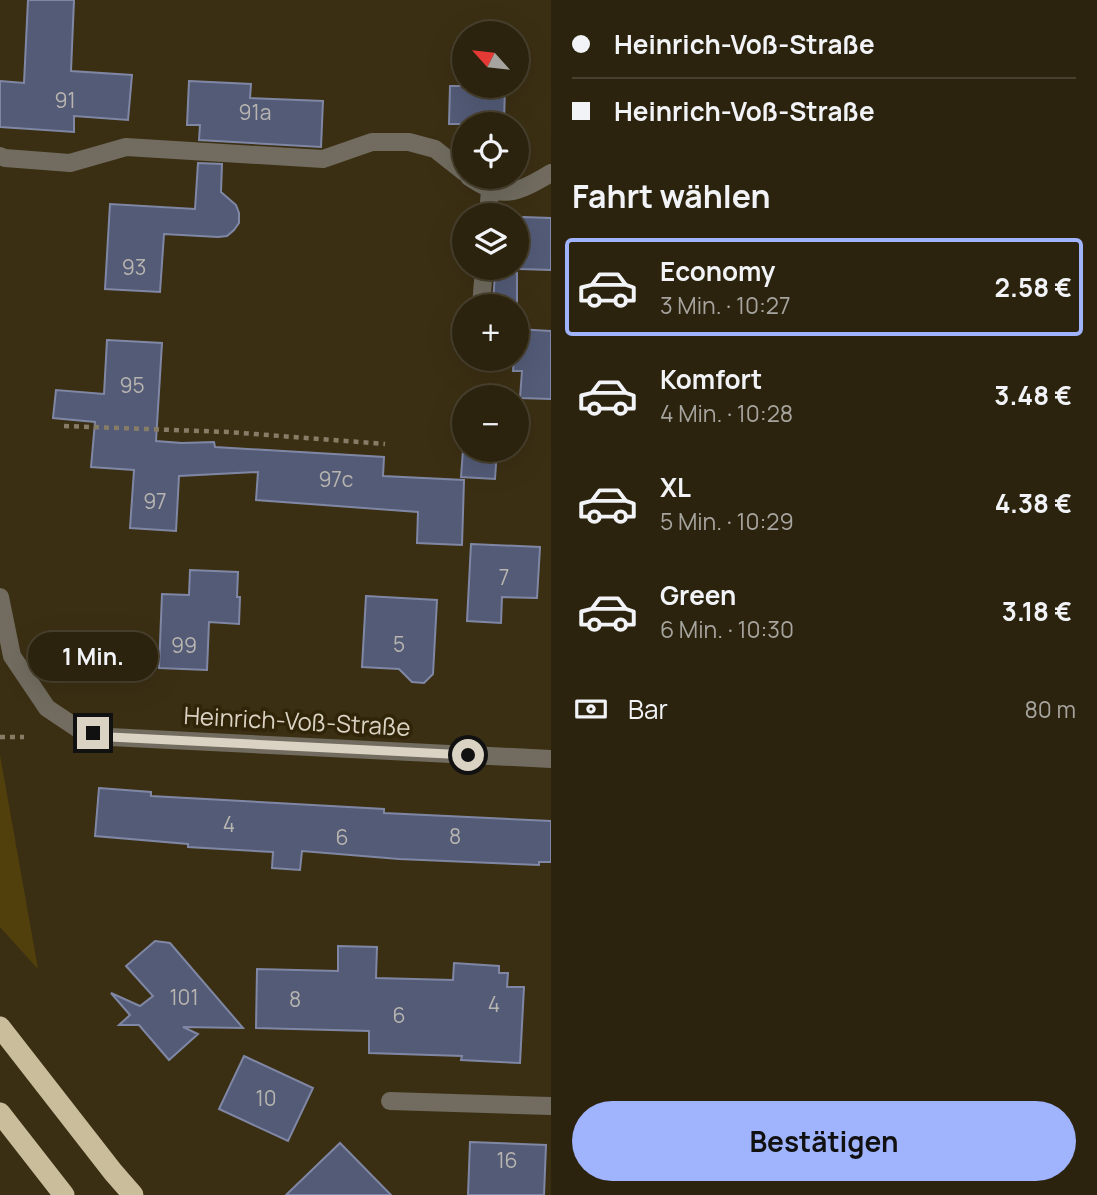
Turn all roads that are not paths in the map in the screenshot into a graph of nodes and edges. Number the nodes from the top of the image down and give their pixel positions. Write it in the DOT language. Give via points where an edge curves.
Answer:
graph roads {
  1 [pos="0,156"];
  2 [pos="452,162"];
  3 [pos="551,173"];
  4 [pos="490,190"];
  5 [pos="489,203"];
  6 [pos="0,597"];
  7 [pos="551,759"];
  8 [pos="0,1027"];
  9 [pos="390,1101"];
  10 [pos="551,1106"];
  11 [pos="0,1113"];
  12 [pos="64,1195"];
  13 [pos="133,1195"];
  1 -- 2 [label="street" via="70,163 126,147 323,159 372,142 409,142 435,149"];
  3 -- 4 [label="street" via="507,193"];
  4 -- 5 [label="street"];
  6 -- 7 [label="street, Heinrich-Voß-Straße" via="12,656 47,708 77,728 110,737"];
  8 -- 13 [label="highway"];
  9 -- 10 [label="street"];
  11 -- 12 [label="highway"];
}
